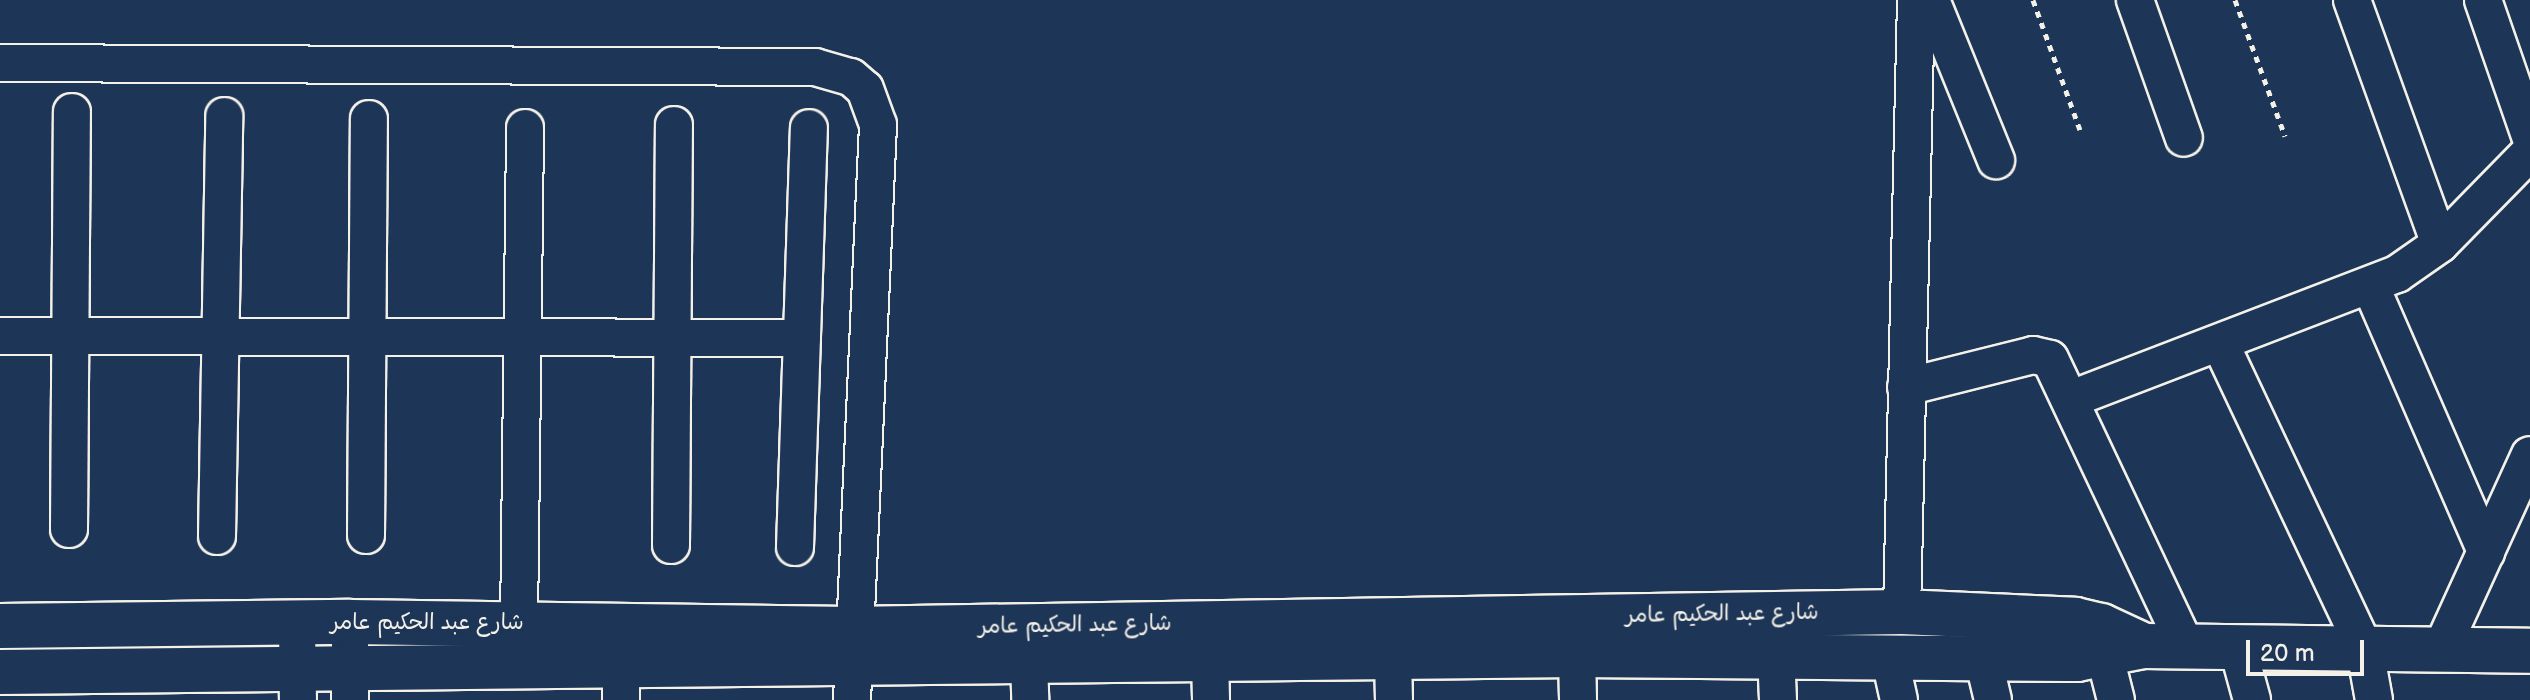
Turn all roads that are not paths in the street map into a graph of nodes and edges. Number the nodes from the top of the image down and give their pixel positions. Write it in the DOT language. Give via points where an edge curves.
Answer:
graph roads {
  1 [pos="1916,0"];
  2 [pos="1931,0"];
  3 [pos="2135,0"];
  4 [pos="2352,0"];
  5 [pos="2483,0"];
  6 [pos="0,63"];
  7 [pos="72,112"];
  8 [pos="224,116"];
  9 [pos="369,119"];
  10 [pos="674,125"];
  11 [pos="525,128"];
  12 [pos="809,128"];
  13 [pos="2530,136"];
  14 [pos="2184,138"];
  15 [pos="2530,152"];
  16 [pos="1996,160"];
  17 [pos="2440,244"];
  18 [pos="2371,287"];
  19 [pos="0,336"];
  20 [pos="70,336"];
  21 [pos="220,337"];
  22 [pos="367,337"];
  23 [pos="522,337"];
  24 [pos="673,338"];
  25 [pos="802,338"];
  26 [pos="2220,343"];
  27 [pos="1906,387"];
  28 [pos="2071,399"];
  29 [pos="2530,455"];
  30 [pos="69,529"];
  31 [pos="366,535"];
  32 [pos="217,536"];
  33 [pos="671,545"];
  34 [pos="795,547"];
  35 [pos="2486,552"];
  36 [pos="1902,612"];
  37 [pos="350,622"];
  38 [pos="297,623"];
  39 [pos="519,624"];
  40 [pos="0,626"];
  41 [pos="1775,634"];
  42 [pos="2238,649"];
  43 [pos="2145,650"];
  44 [pos="2365,650"];
  45 [pos="2441,650"];
  46 [pos="2530,651"];
  47 [pos="1577,655"];
  48 [pos="1889,655"];
  49 [pos="1393,657"];
  50 [pos="1983,658"];
  51 [pos="851,665"];
  52 [pos="1211,679"];
  53 [pos="1030,681"];
  54 [pos="22,682"];
  55 [pos="350,684"];
  56 [pos="621,684"];
  57 [pos="298,686"];
  58 [pos="1394,700"];
  59 [pos="1578,700"];
  60 [pos="1778,700"];
  61 [pos="1899,700"];
  62 [pos="1993,700"];
  63 [pos="2116,700"];
  64 [pos="2252,700"];
  65 [pos="2374,700"];
  1 -- 27 [label="street"];
  2 -- 16 [label="street"];
  3 -- 14 [label="street"];
  4 -- 17 [label="street"];
  5 -- 13 [label="street"];
  6 -- 51 [label="street" via="815,67 851,77 869,98 878,125"];
  7 -- 20 [label="street"];
  8 -- 21 [label="street"];
  9 -- 22 [label="street"];
  10 -- 24 [label="street"];
  11 -- 23 [label="street"];
  12 -- 25 [label="street"];
  15 -- 17 [label="street"];
  17 -- 18 [label="street"];
  18 -- 26 [label="street"];
  18 -- 35 [label="street"];
  19 -- 20 [label="street"];
  20 -- 21 [label="street"];
  20 -- 30 [label="street"];
  21 -- 22 [label="street"];
  21 -- 32 [label="street"];
  22 -- 23 [label="street"];
  22 -- 31 [label="street"];
  23 -- 24 [label="street"];
  23 -- 39 [label="street"];
  24 -- 25 [label="street"];
  24 -- 33 [label="street"];
  25 -- 34 [label="street"];
  26 -- 28 [label="street"];
  26 -- 44 [label="street"];
  27 -- 28 [label="street" via="2042,355 2056,366"];
  27 -- 36 [label="street"];
  28 -- 43 [label="street"];
  29 -- 35 [label="street"];
  35 -- 45 [label="street"];
  36 -- 41 [label="street, شارع عبد الحكيم عامر"];
  36 -- 43 [label="street, شارع عبد الحكيم عامر" via="2075,620"];
  37 -- 38 [label="street, شارع عبد الحكيم عامر"];
  37 -- 39 [label="street, شارع عبد الحكيم عامر"];
  37 -- 55 [label="street"];
  38 -- 40 [label="street, شارع عبد الحكيم عامر"];
  38 -- 57 [label="street"];
  39 -- 51 [label="street, شارع عبد الحكيم عامر"];
  41 -- 47 [label="street, شارع عبد الحكيم عامر"];
  41 -- 48 [label="street, شارع عبد الحكيم عامر"];
  41 -- 51 [label="street, شارع عبد الحكيم عامر"];
  41 -- 60 [label="street"];
  42 -- 43 [label="street, شارع عبد الحكيم عامر"];
  42 -- 44 [label="street, شارع عبد الحكيم عامر"];
  42 -- 64 [label="street"];
  43 -- 50 [label="street, شارع عبد الحكيم عامر"];
  43 -- 63 [label="street"];
  44 -- 45 [label="street, شارع عبد الحكيم عامر"];
  44 -- 65 [label="street"];
  45 -- 46 [label="street, شارع عبد الحكيم عامر"];
  47 -- 49 [label="street, شارع عبد الحكيم عامر"];
  47 -- 59 [label="street"];
  48 -- 50 [label="street, شارع عبد الحكيم عامر"];
  48 -- 61 [label="street"];
  49 -- 52 [label="street, شارع عبد الحكيم عامر"];
  49 -- 58 [label="street"];
  50 -- 62 [label="street"];
  51 -- 53 [label="street, شارع عبد الحكيم عامر"];
  51 -- 56 [label="street, شارع عبد الحكيم عامر"];
  52 -- 53 [label="street, شارع عبد الحكيم عامر"];
  54 -- 57 [label="street, شارع عبد الحكيم عامر"];
  55 -- 56 [label="street, شارع عبد الحكيم عامر"];
  55 -- 57 [label="street, شارع عبد الحكيم عامر"];
}
